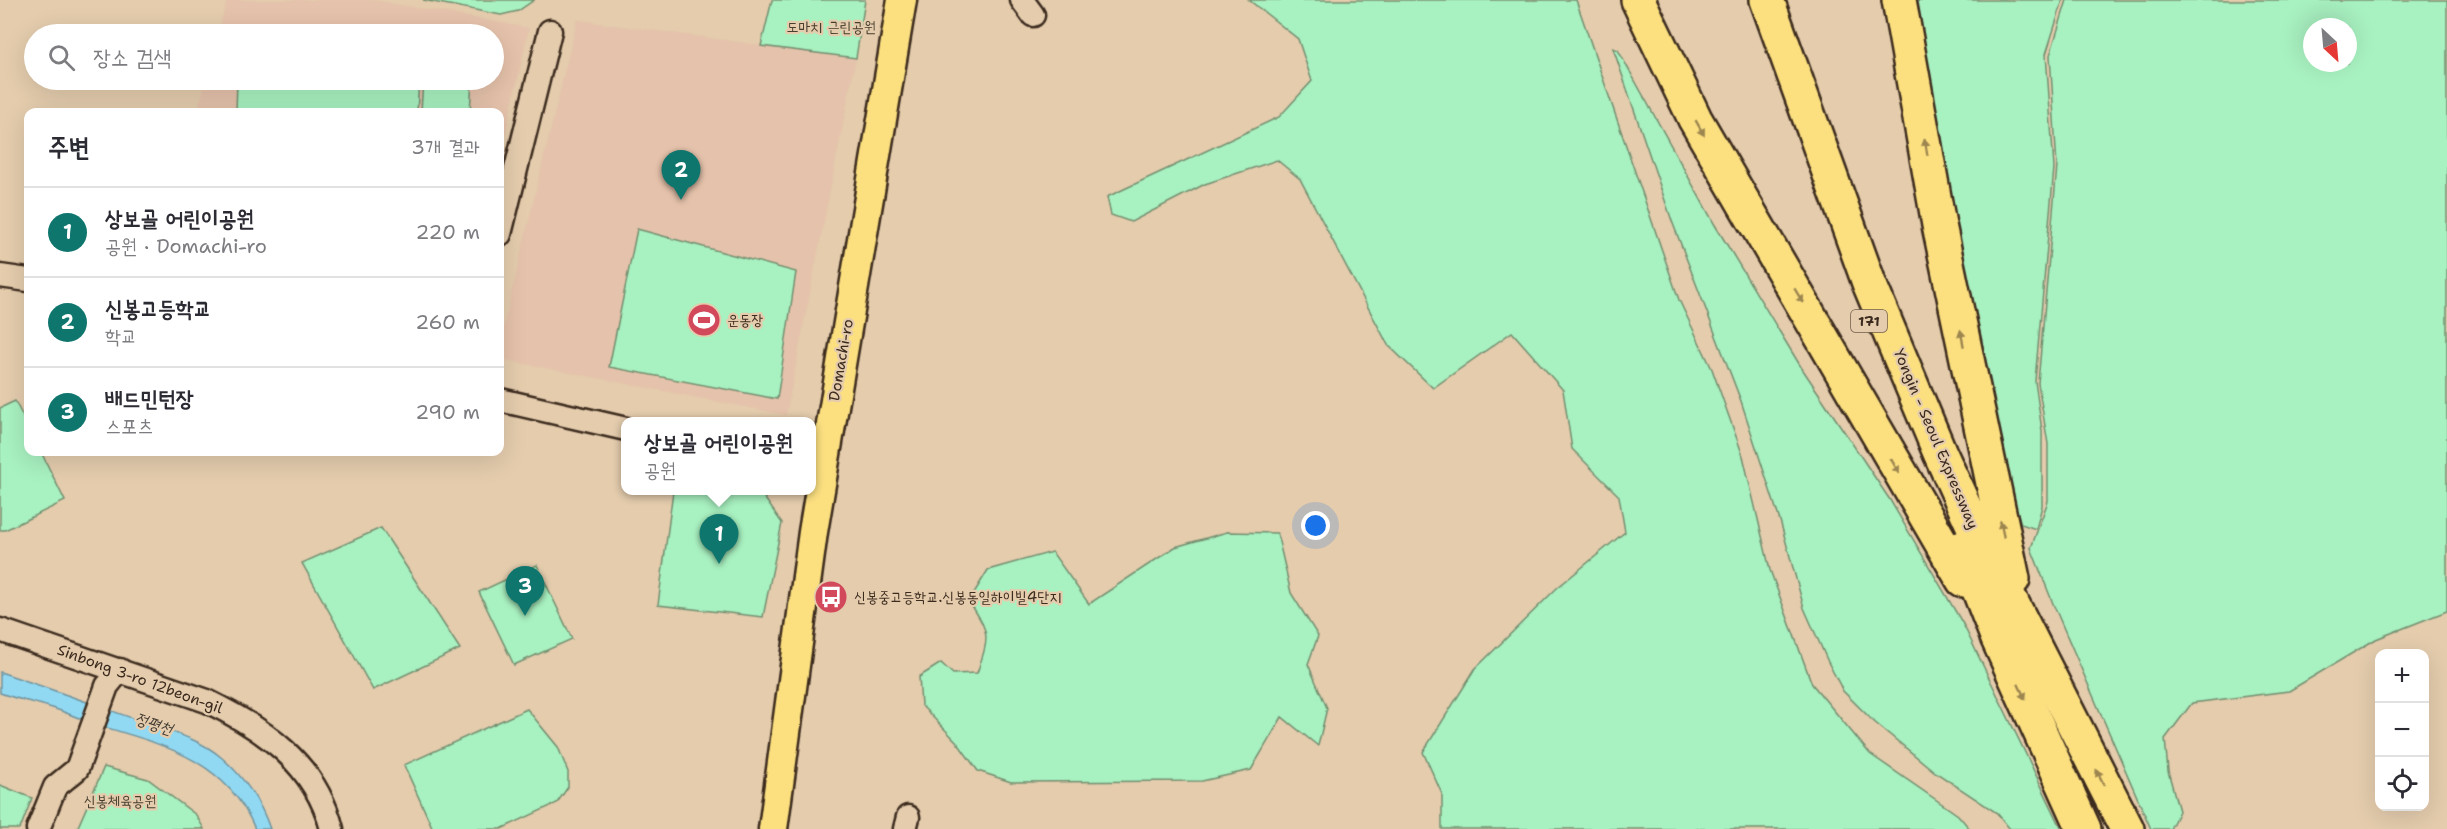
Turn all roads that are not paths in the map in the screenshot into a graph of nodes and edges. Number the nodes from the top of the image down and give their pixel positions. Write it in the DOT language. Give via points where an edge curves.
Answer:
graph roads {
  1 [pos="902,0"];
  2 [pos="1622,0"];
  3 [pos="1638,0"];
  4 [pos="1749,0"];
  5 [pos="1767,0"];
  6 [pos="1899,0"];
  7 [pos="550,31"];
  8 [pos="1683,96"];
  9 [pos="504,218"];
  10 [pos="0,276"];
  11 [pos="24,279"];
  12 [pos="504,401"];
  13 [pos="621,428"];
  14 [pos="818,470"];
  15 [pos="816,487"];
  16 [pos="815,495"];
  17 [pos="0,630"];
  18 [pos="2010,633"];
  19 [pos="113,678"];
  20 [pos="39,829"];
  21 [pos="332,829"];
  22 [pos="773,829"];
  23 [pos="2084,829"];
  24 [pos="2127,829"];
  1 -- 14 [label="main road, Domachi-ro"];
  2 -- 8 [label="highway"];
  3 -- 8 [label="highway"];
  4 -- 18 [label="highway, Yongin - Seoul Expressway / 171" via="1819,191"];
  5 -- 18 [label="highway, Yongin - Seoul Expressway / 171" via="1869,283 1975,530"];
  18 -- 6 [label="highway, one-way"];
  7 -- 9 [label="street"];
  8 -- 18 [label="highway, one-way" via="1891,458"];
  10 -- 11 [label="street"];
  12 -- 13 [label="street"];
  14 -- 15 [label="main road, Domachi-ro"];
  16 -- 22 [label="main road, Domachi-ro"];
  17 -- 19 [label="street, Sinbong 3-ro 12beon-gil"];
  18 -- 23 [label="highway, Yongin - Seoul Expressway / 171, one-way"];
  24 -- 18 [label="highway, Yongin - Seoul Expressway / 171, one-way"];
  19 -- 20 [label="street" via="77,769 55,787"];
  19 -- 21 [label="street, Sinbong 3-ro 12beon-gil" via="207,701 264,732 307,775"];
}
